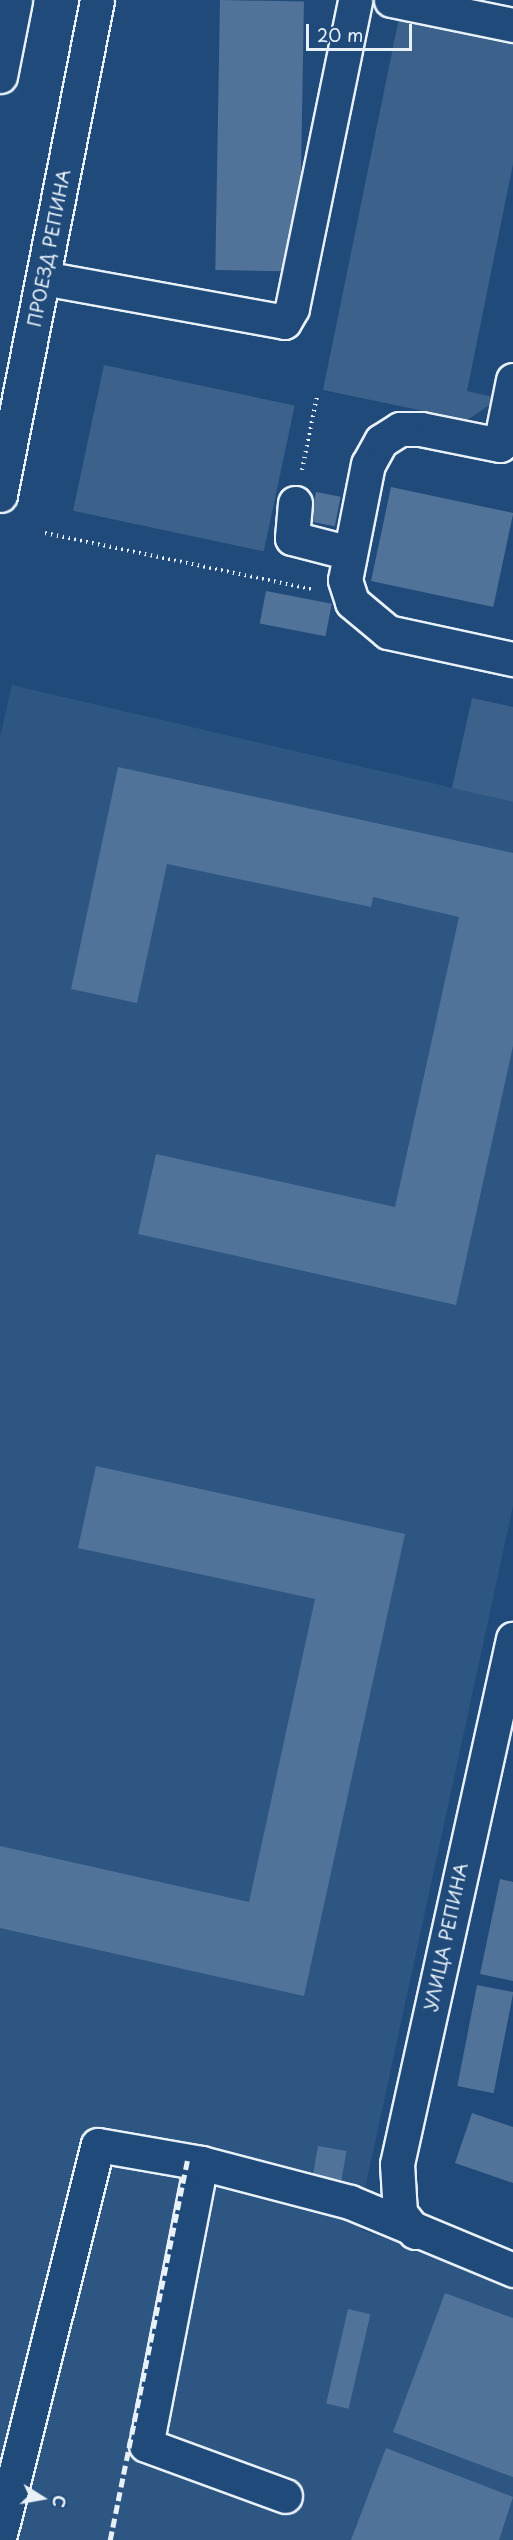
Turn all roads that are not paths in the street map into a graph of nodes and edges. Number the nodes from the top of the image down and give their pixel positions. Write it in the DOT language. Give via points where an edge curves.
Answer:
graph roads {
  1 [pos="15,0"];
  2 [pos="97,0"];
  3 [pos="355,0"];
  4 [pos="391,0"];
  5 [pos="513,25"];
  6 [pos="0,76"];
  7 [pos="43,278"];
  8 [pos="513,380"];
  9 [pos="507,446"];
  10 [pos="0,495"];
  11 [pos="296,503"];
  12 [pos="350,553"];
  13 [pos="513,659"];
  14 [pos="513,1639"];
  15 [pos="201,2163"];
  16 [pos="415,2232"];
  17 [pos="513,2270"];
  18 [pos="285,2496"];
  19 [pos="0,2534"];
  1 -- 6 [label="street"];
  2 -- 7 [label="street, ПРОЕЗД РЕПИНА"];
  3 -- 7 [label="street" via="292,308 284,322"];
  4 -- 5 [label="street"];
  7 -- 10 [label="street, ПРОЕЗД РЕПИНА"];
  8 -- 9 [label="street"];
  9 -- 12 [label="street" via="421,429 400,429 381,441 368,464"];
  11 -- 12 [label="street" via="292,537"];
  12 -- 13 [label="street" via="348,596 388,632"];
  14 -- 16 [label="street, УЛИЦА РЕПИНА" via="397,2164 400,2213"];
  15 -- 16 [label="street" via="350,2202"];
  15 -- 18 [label="street" via="146,2445"];
  15 -- 19 [label="street" via="98,2145"];
  16 -- 17 [label="street"];
}
